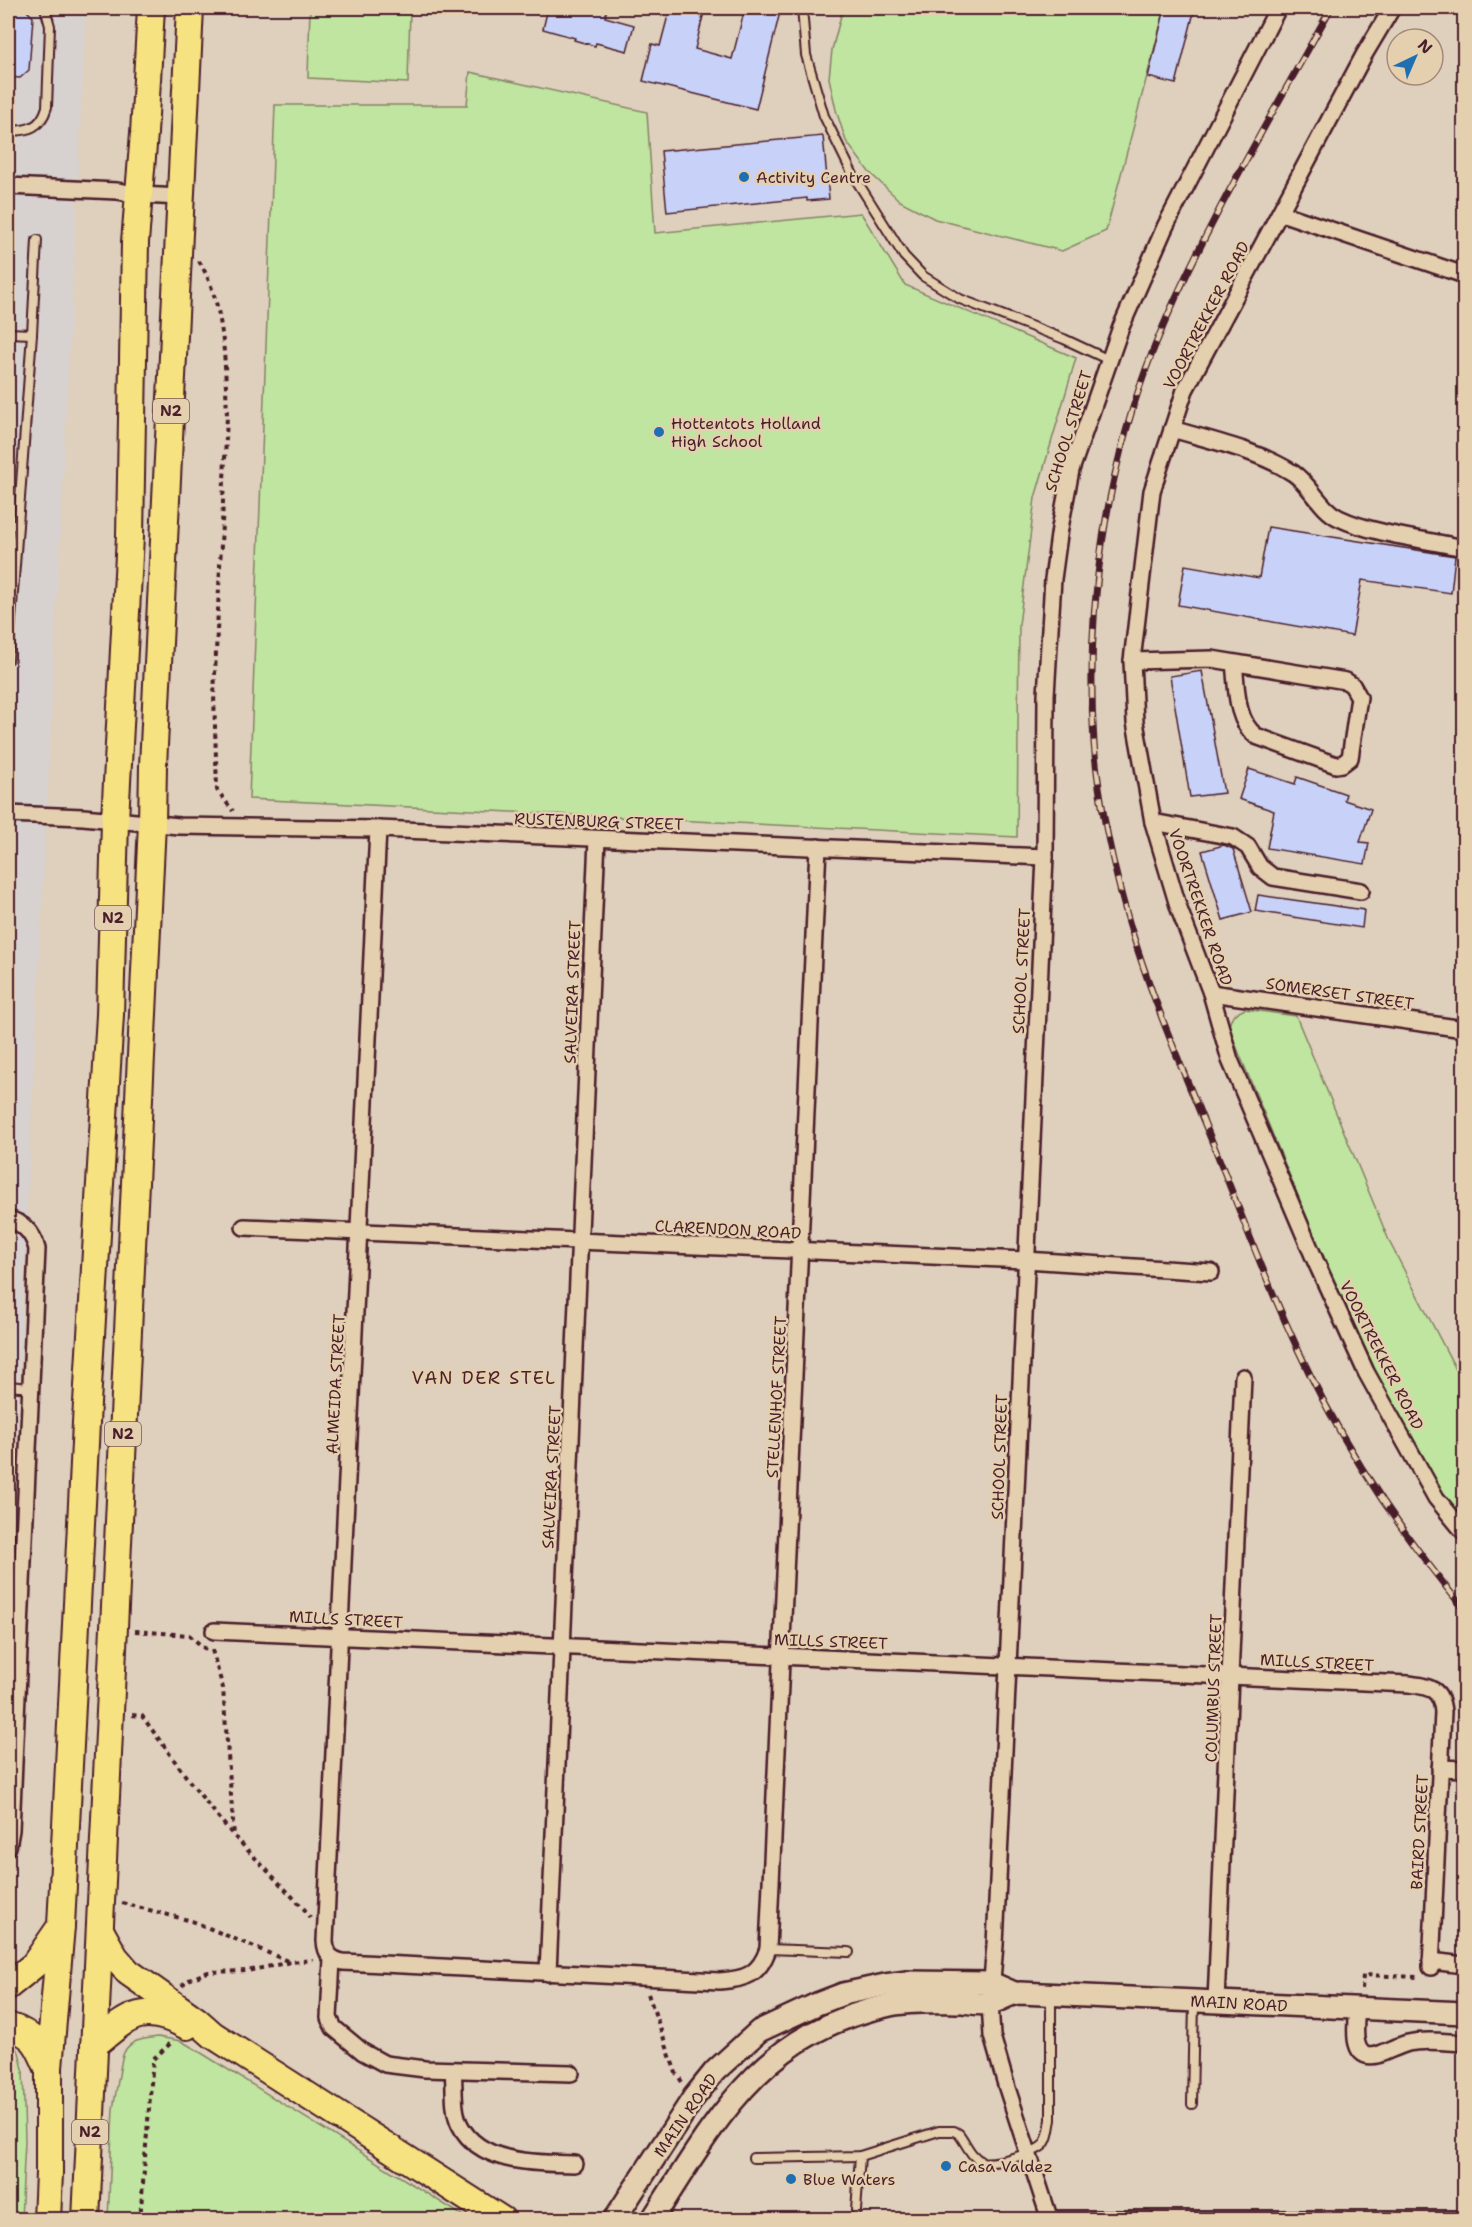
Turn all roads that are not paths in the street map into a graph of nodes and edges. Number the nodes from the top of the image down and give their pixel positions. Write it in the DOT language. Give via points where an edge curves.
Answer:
graph roads {
  1 [pos="45,8"];
  2 [pos="151,8"];
  3 [pos="190,8"];
  4 [pos="802,8"];
  5 [pos="1278,8"];
  6 [pos="1392,8"];
  7 [pos="8,130"];
  8 [pos="8,186"];
  9 [pos="140,195"];
  10 [pos="181,197"];
  11 [pos="1281,213"];
  12 [pos="37,240"];
  13 [pos="1464,274"];
  14 [pos="8,333"];
  15 [pos="32,334"];
  16 [pos="1108,360"];
  17 [pos="1172,429"];
  18 [pos="8,525"];
  19 [pos="18,525"];
  20 [pos="1464,548"];
  21 [pos="8,659"];
  22 [pos="1132,661"];
  23 [pos="1234,663"];
  24 [pos="8,814"];
  25 [pos="116,820"];
  26 [pos="1153,822"];
  27 [pos="152,823"];
  28 [pos="378,829"];
  29 [pos="597,839"];
  30 [pos="818,847"];
  31 [pos="1045,857"];
  32 [pos="1360,891"];
  33 [pos="1211,993"];
  34 [pos="1464,1029"];
  35 [pos="8,1218"];
  36 [pos="244,1227"];
  37 [pos="360,1231"];
  38 [pos="580,1240"];
  39 [pos="800,1251"];
  40 [pos="1026,1260"];
  41 [pos="1211,1272"];
  42 [pos="1243,1377"];
  43 [pos="8,1386"];
  44 [pos="31,1388"];
  45 [pos="1464,1532"];
  46 [pos="14,1624"];
  47 [pos="214,1631"];
  48 [pos="341,1637"];
  49 [pos="562,1647"];
  50 [pos="782,1657"];
  51 [pos="1008,1666"];
  52 [pos="1232,1676"];
  53 [pos="1442,1699"];
  54 [pos="12,1731"];
  55 [pos="1440,1768"];
  56 [pos="1464,1769"];
  57 [pos="8,1847"];
  58 [pos="61,1926"];
  59 [pos="99,1929"];
  60 [pos="768,1949"];
  61 [pos="849,1952"];
  62 [pos="332,1959"];
  63 [pos="1464,1965"];
  64 [pos="548,1973"];
  65 [pos="8,1986"];
  66 [pos="990,1993"];
  67 [pos="1052,1994"];
  68 [pos="1359,2000"];
  69 [pos="1194,2001"];
  70 [pos="1216,2001"];
  71 [pos="1464,2013"];
  72 [pos="8,2026"];
  73 [pos="201,2031"];
  74 [pos="1464,2043"];
  75 [pos="94,2045"];
  76 [pos="49,2068"];
  77 [pos="453,2070"];
  78 [pos="571,2073"];
  79 [pos="1191,2104"];
  80 [pos="1029,2152"];
  81 [pos="860,2156"];
  82 [pos="753,2158"];
  83 [pos="575,2164"];
  84 [pos="856,2211"];
  85 [pos="1050,2219"];
  86 [pos="1227,2219"];
  87 [pos="1403,2219"];
  88 [pos="1464,2219"];
  89 [pos="47,2220"];
  90 [pos="86,2220"];
  91 [pos="502,2220"];
  92 [pos="614,2220"];
  93 [pos="652,2220"];
  1 -- 7 [label="lane" via="50,26 44,119 25,131"];
  2 -- 9 [label="highway, N2"];
  3 -- 10 [label="highway, N2"];
  4 -- 16 [label="lane" via="806,55 824,116 853,175 904,256 923,276 960,299"];
  5 -- 16 [label="street, SCHOOL STREET" via="1165,227"];
  6 -- 11 [label="street, VOORTREKKER ROAD"];
  8 -- 9 [label="street"];
  9 -- 10 [label="street"];
  9 -- 25 [label="highway, N2" via="135,242 130,536"];
  10 -- 27 [label="highway, N2"];
  11 -- 13 [label="street"];
  11 -- 17 [label="street, VOORTREKKER ROAD" via="1185,390"];
  12 -- 15 [label="lane"];
  14 -- 15 [label="lane"];
  15 -- 19 [label="lane"];
  16 -- 31 [label="street, SCHOOL STREET" via="1071,470 1058,538 1046,695"];
  17 -- 20 [label="street" via="1248,452 1295,474 1336,517 1359,526"];
  17 -- 22 [label="street, VOORTREKKER ROAD" via="1152,491"];
  18 -- 19 [label="lane"];
  19 -- 21 [label="lane"];
  22 -- 23 [label="street" via="1212,659"];
  22 -- 26 [label="street, VOORTREKKER ROAD" via="1135,722"];
  23 -- 23 [label="street" via="1353,685 1359,697 1350,758 1336,765 1249,731 1241,716"];
  24 -- 25 [label="street, RUSTENBURG STREET"];
  25 -- 27 [label="street, RUSTENBURG STREET"];
  25 -- 58 [label="highway, N2" via="110,1015"];
  26 -- 32 [label="street" via="1242,841 1264,872 1273,877"];
  26 -- 33 [label="street, VOORTREKKER ROAD" via="1179,909"];
  27 -- 28 [label="street, RUSTENBURG STREET"];
  27 -- 59 [label="highway, N2"];
  28 -- 29 [label="street, RUSTENBURG STREET"];
  28 -- 37 [label="street, ALMEIDA STREET"];
  29 -- 30 [label="street, RUSTENBURG STREET"];
  29 -- 38 [label="street, SALVEIRA STREET"];
  30 -- 31 [label="street, RUSTENBURG STREET"];
  30 -- 39 [label="street, STELLENHOF STREET"];
  31 -- 40 [label="street, SCHOOL STREET"];
  33 -- 34 [label="street, SOMERSET STREET"];
  33 -- 45 [label="street, VOORTREKKER ROAD" via="1230,1060 1366,1372 1436,1498"];
  35 -- 44 [label="street" via="30,1232 37,1249"];
  36 -- 37 [label="street, CLARENDON ROAD"];
  37 -- 38 [label="street, CLARENDON ROAD"];
  37 -- 48 [label="street, ALMEIDA STREET"];
  38 -- 39 [label="street, CLARENDON ROAD"];
  38 -- 49 [label="street, SALVEIRA STREET"];
  39 -- 40 [label="street, CLARENDON ROAD"];
  39 -- 50 [label="street, STELLENHOF STREET"];
  40 -- 41 [label="street, CLARENDON ROAD"];
  40 -- 51 [label="street, SCHOOL STREET"];
  42 -- 52 [label="street, COLUMBUS STREET"];
  43 -- 44 [label="lane"];
  44 -- 46 [label="street"];
  46 -- 54 [label="street"];
  47 -- 48 [label="street, MILLS STREET"];
  48 -- 49 [label="street, MILLS STREET"];
  48 -- 62 [label="street, ALMEIDA STREET" via="325,1941"];
  49 -- 50 [label="street, MILLS STREET"];
  49 -- 64 [label="street, SALVEIRA STREET"];
  50 -- 51 [label="street, MILLS STREET"];
  50 -- 60 [label="street, STELLENHOF STREET"];
  51 -- 52 [label="street, MILLS STREET"];
  51 -- 66 [label="street, SCHOOL STREET"];
  52 -- 53 [label="street, MILLS STREET" via="1409,1684 1427,1687"];
  52 -- 70 [label="street, COLUMBUS STREET"];
  53 -- 55 [label="street, BAIRD STREET"];
  54 -- 57 [label="street" via="12,1830"];
  55 -- 56 [label="street"];
  55 -- 63 [label="street, BAIRD STREET" via="1431,1964"];
  58 -- 65 [label="highway" via="34,1965"];
  58 -- 76 [label="highway, N2"];
  59 -- 73 [label="highway" via="115,1958"];
  59 -- 75 [label="highway, N2"];
  60 -- 61 [label="lane"];
  60 -- 64 [label="street" via="753,1973 739,1980"];
  62 -- 64 [label="street"];
  62 -- 77 [label="street" via="329,2018 334,2028 385,2064"];
  66 -- 67 [label="main road, MAIN ROAD"];
  66 -- 80 [label="street, SCHOOL STREET" via="992,2036"];
  66 -- 92 [label="main road, MAIN ROAD" via="907,1982 868,1988 817,2004 759,2031 693,2097"];
  66 -- 93 [label="main road, MAIN ROAD" via="944,2002 893,2004 810,2033 737,2093"];
  67 -- 69 [label="main road, MAIN ROAD"];
  67 -- 80 [label="lane" via="1051,2120 1042,2146"];
  68 -- 70 [label="main road, MAIN ROAD"];
  68 -- 71 [label="main road, MAIN ROAD"];
  68 -- 74 [label="street" via="1355,2041 1366,2055 1374,2056 1409,2043"];
  69 -- 70 [label="main road, MAIN ROAD"];
  69 -- 79 [label="lane"];
  72 -- 76 [label="highway" via="37,2042"];
  73 -- 75 [label="highway" via="156,2014 140,2015 130,2017"];
  73 -- 91 [label="highway"];
  75 -- 90 [label="highway, N2"];
  76 -- 89 [label="highway, N2"];
  77 -- 78 [label="street"];
  77 -- 83 [label="street" via="460,2126 482,2147 523,2162"];
  80 -- 81 [label="lane" via="984,2162 972,2155 959,2134 939,2131"];
  80 -- 85 [label="street, SCHOOL STREET"];
  81 -- 82 [label="lane"];
  81 -- 84 [label="lane"];
  85 -- 86 [label="street"];
  86 -- 87 [label="street"];
  87 -- 88 [label="street"];
}
